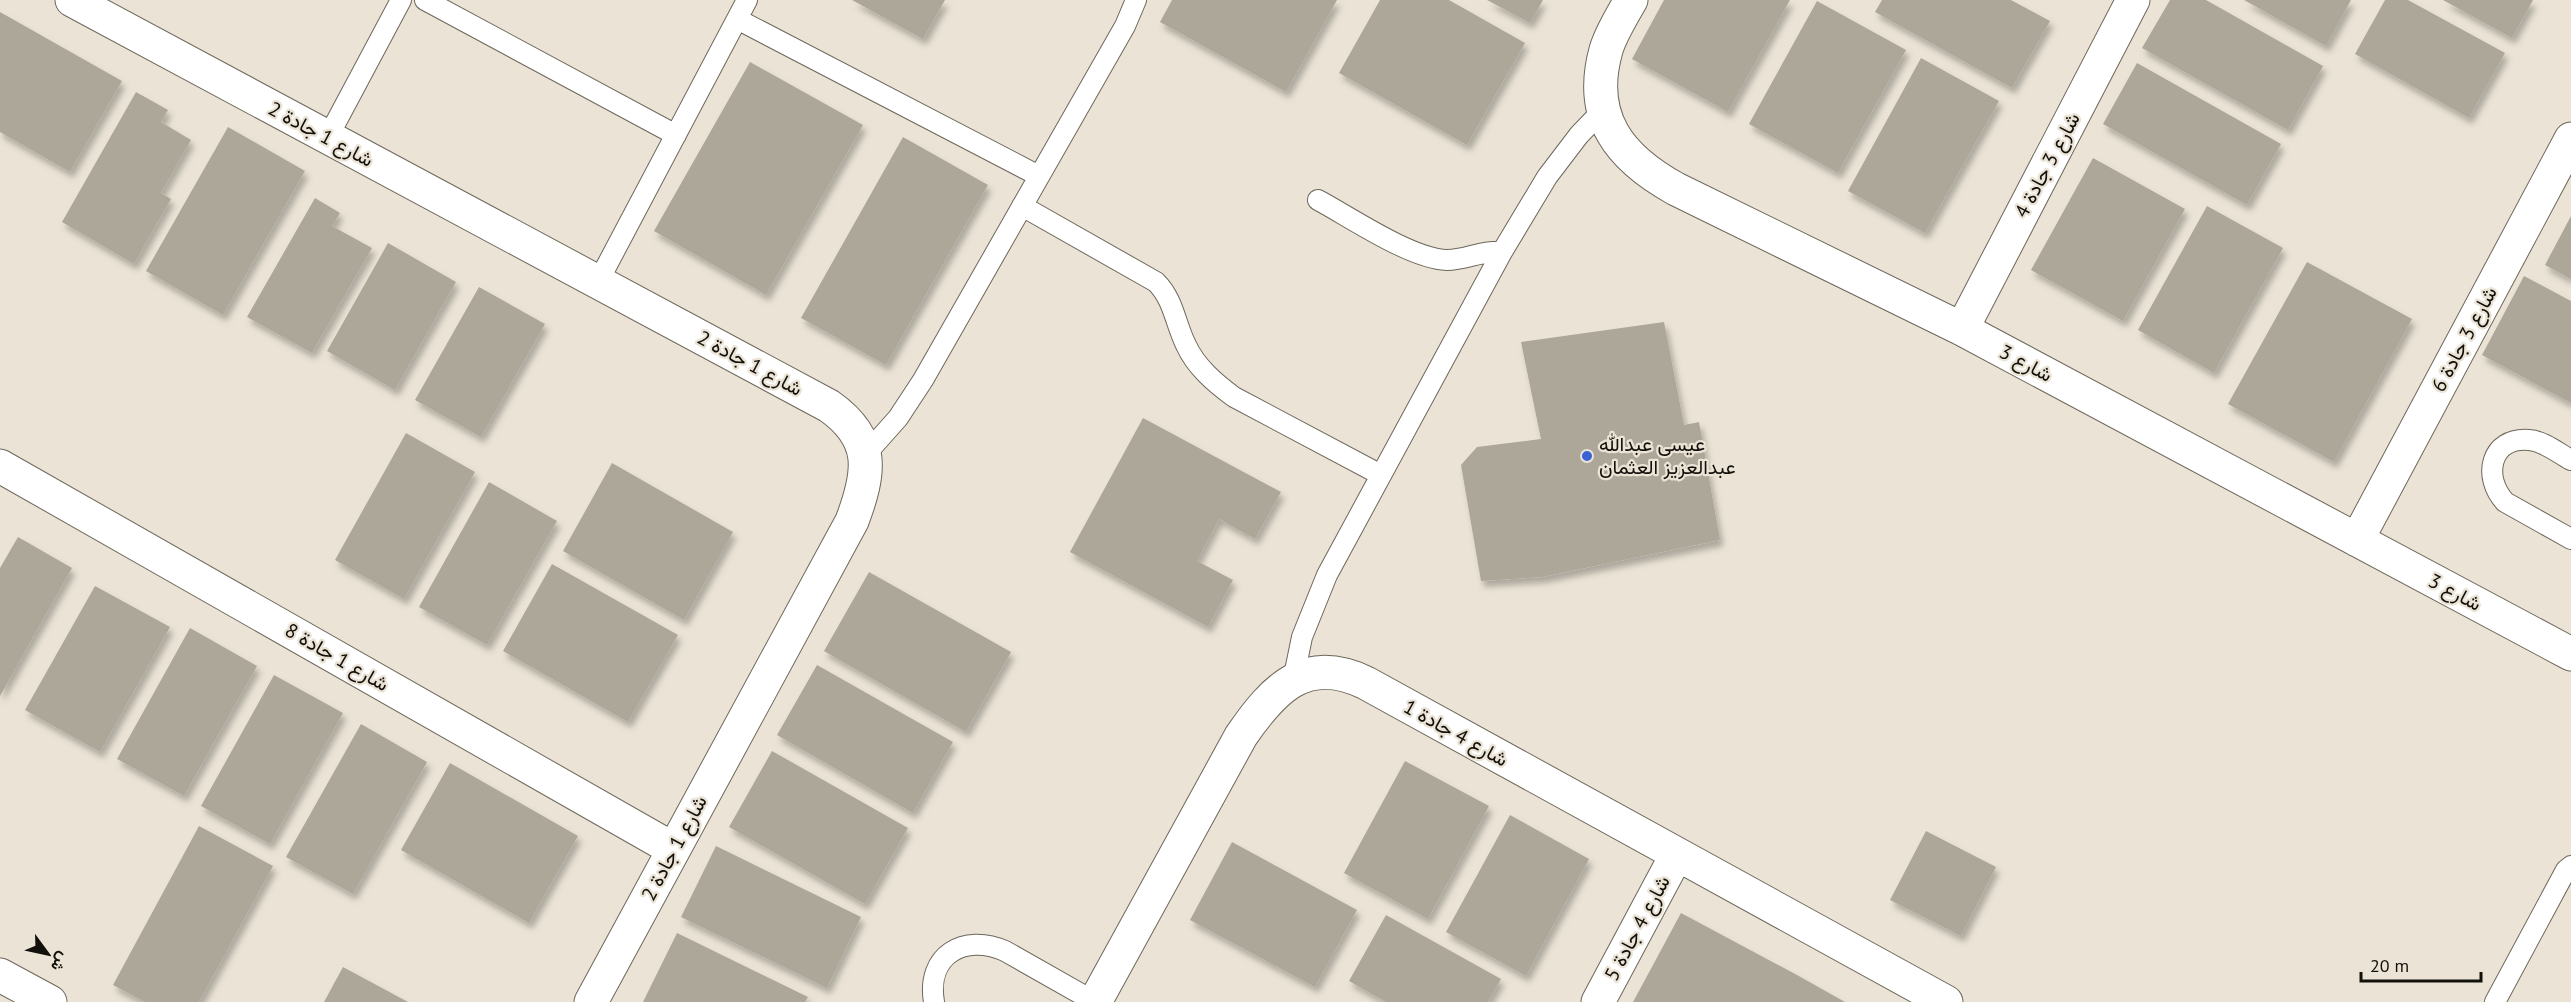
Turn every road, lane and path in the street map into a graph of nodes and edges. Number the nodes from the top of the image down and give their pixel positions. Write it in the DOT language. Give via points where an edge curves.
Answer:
graph roads {
  1 [pos="72,0"];
  2 [pos="401,0"];
  3 [pos="425,0"];
  4 [pos="747,0"];
  5 [pos="1136,0"];
  6 [pos="1631,0"];
  7 [pos="2133,0"];
  8 [pos="737,19"];
  9 [pos="1605,108"];
  10 [pos="676,135"];
  11 [pos="328,137"];
  12 [pos="2571,139"];
  13 [pos="1039,176"];
  14 [pos="1318,200"];
  15 [pos="1022,206"];
  16 [pos="1502,252"];
  17 [pos="598,282"];
  18 [pos="1962,329"];
  19 [pos="865,454"];
  20 [pos="2571,460"];
  21 [pos="0,466"];
  22 [pos="1381,475"];
  23 [pos="2571,538"];
  24 [pos="2357,540"];
  25 [pos="2571,654"];
  26 [pos="1293,681"];
  27 [pos="673,849"];
  28 [pos="1677,854"];
  29 [pos="2571,866"];
  30 [pos="0,975"];
  31 [pos="50,1002"];
  32 [pos="591,1002"];
  33 [pos="934,1002"];
  34 [pos="1095,1002"];
  35 [pos="1598,1002"];
  36 [pos="1946,1002"];
  37 [pos="2495,1002"];
  1 -- 11 [label="street, شارع 1 جادة 2"];
  2 -- 11 [label="lane"];
  3 -- 10 [label="lane"];
  4 -- 8 [label="lane"];
  5 -- 13 [label="lane"];
  6 -- 9 [label="street, شارع 3" via="1607,48 1602,73"];
  7 -- 18 [label="street, شارع 3 جادة 4"];
  8 -- 10 [label="lane"];
  8 -- 13 [label="lane"];
  9 -- 16 [label="lane" via="1547,177"];
  9 -- 18 [label="street, شارع 3" via="1616,141 1661,180"];
  10 -- 17 [label="lane"];
  11 -- 17 [label="street, شارع 1 جادة 2"];
  12 -- 24 [label="street, شارع 3 جادة 6"];
  13 -- 15 [label="lane"];
  14 -- 16 [label="lane" via="1429,257 1448,260 1488,251"];
  15 -- 19 [label="lane" via="923,380 898,418"];
  15 -- 22 [label="lane" via="1156,282 1170,299 1186,347 1213,382"];
  16 -- 22 [label="lane"];
  17 -- 19 [label="street, شارع 1 جادة 2" via="830,406 854,427"];
  18 -- 24 [label="street, شارع 3"];
  19 -- 27 [label="street, شارع 1 جادة 2" via="866,473 852,521"];
  20 -- 23 [label="lane" via="2542,443 2520,440 2501,449 2491,470 2492,482 2505,502"];
  21 -- 27 [label="street, شارع 1 جادة 8"];
  22 -- 26 [label="lane" via="1323,585 1302,637"];
  24 -- 25 [label="street, شارع 3"];
  26 -- 28 [label="street, شارع 4 جادة 1" via="1323,671 1358,679"];
  26 -- 34 [label="street, شارع 4 جادة 1" via="1265,704 1241,736"];
  27 -- 32 [label="street, شارع 1 جادة 2"];
  28 -- 35 [label="street, شارع 4 جادة 5"];
  28 -- 36 [label="street, شارع 4 جادة 1"];
  29 -- 37 [label="lane"];
  30 -- 31 [label="street"];
  33 -- 34 [label="lane" via="932,987 941,961 964,945 977,943 1005,951"];
}
